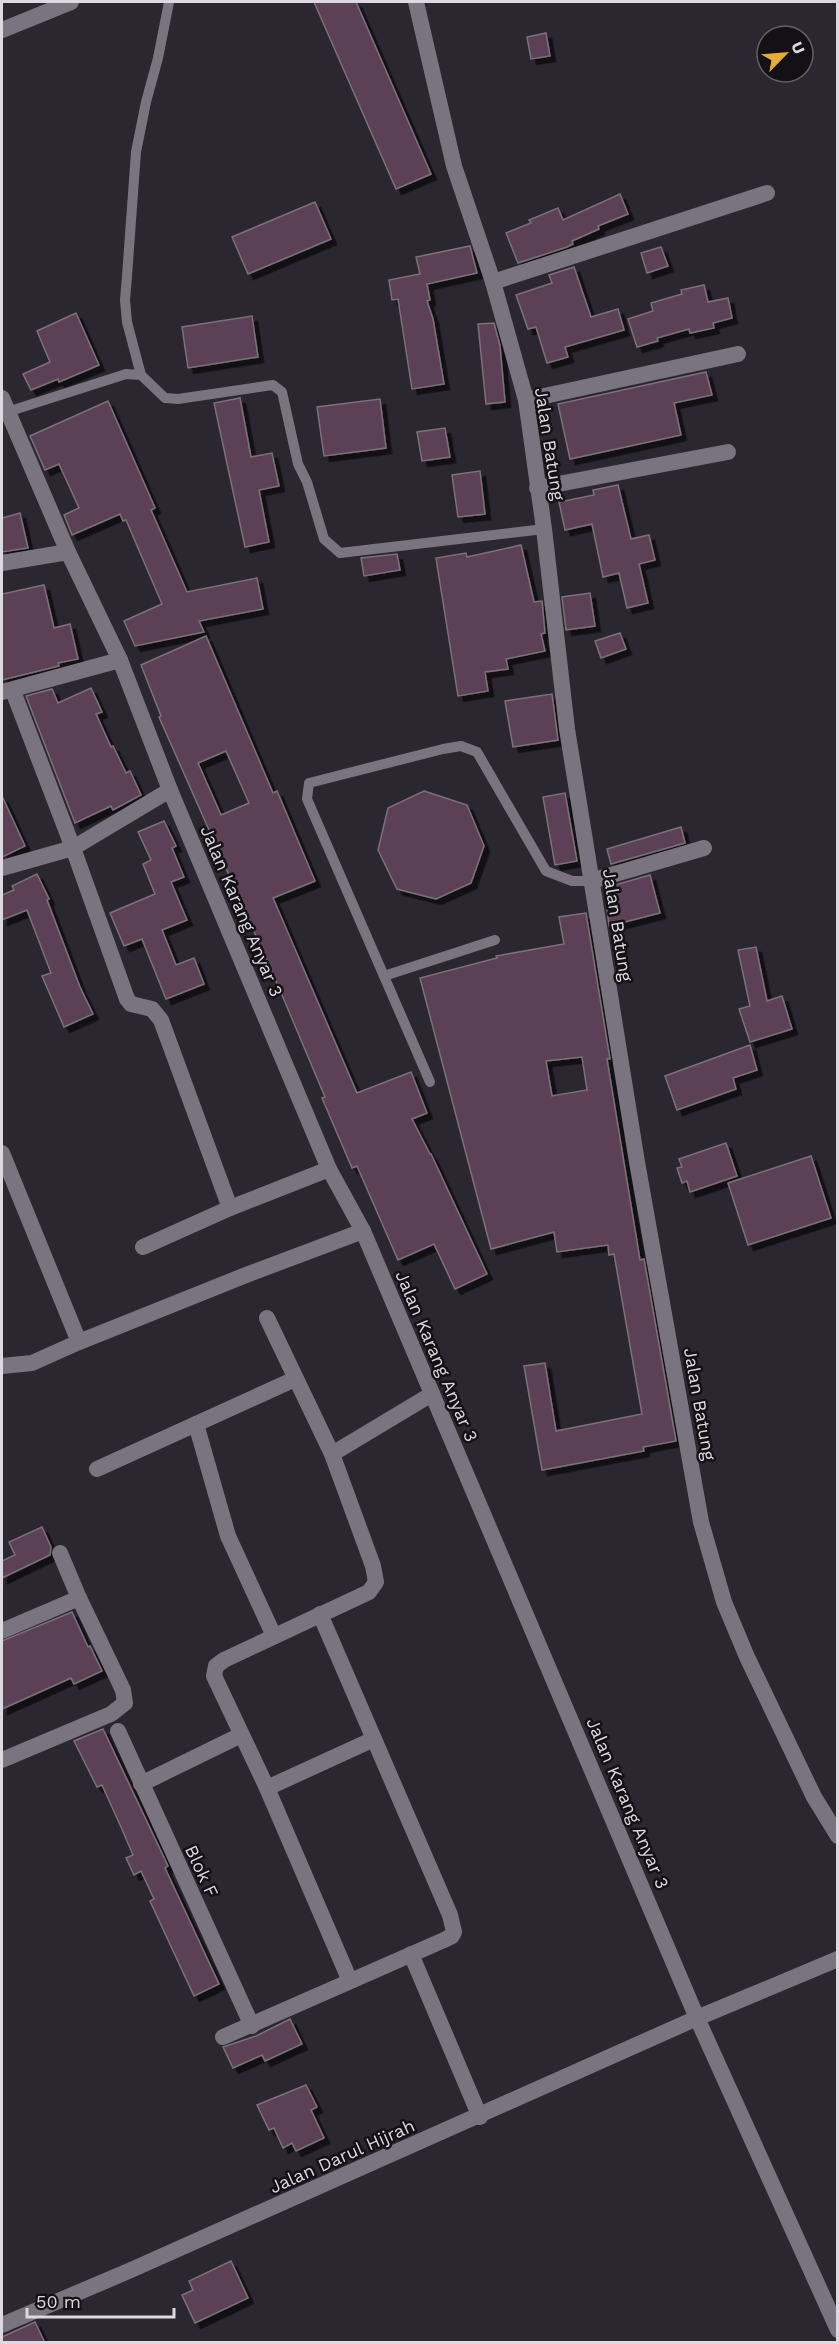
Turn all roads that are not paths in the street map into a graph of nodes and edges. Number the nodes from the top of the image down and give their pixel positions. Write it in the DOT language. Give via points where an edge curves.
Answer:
graph roads {
  1 [pos="71,2"];
  2 [pos="169,2"];
  3 [pos="416,2"];
  4 [pos="2,30"];
  5 [pos="767,193"];
  6 [pos="493,282"];
  7 [pos="738,354"];
  8 [pos="141,375"];
  9 [pos="526,400"];
  10 [pos="4,405"];
  11 [pos="728,452"];
  12 [pos="537,488"];
  13 [pos="544,529"];
  14 [pos="68,552"];
  15 [pos="2,563"];
  16 [pos="120,660"];
  17 [pos="7,692"];
  18 [pos="170,790"];
  19 [pos="73,848"];
  20 [pos="704,848"];
  21 [pos="2,868"];
  22 [pos="591,880"];
  23 [pos="495,940"];
  24 [pos="384,976"];
  25 [pos="430,1082"];
  26 [pos="2,1153"];
  27 [pos="329,1169"];
  28 [pos="230,1208"];
  29 [pos="363,1231"];
  30 [pos="143,1247"];
  31 [pos="267,1318"];
  32 [pos="79,1342"];
  33 [pos="2,1366"];
  34 [pos="295,1379"];
  35 [pos="432,1394"];
  36 [pos="195,1424"];
  37 [pos="332,1454"];
  38 [pos="97,1469"];
  39 [pos="60,1553"];
  40 [pos="79,1598"];
  41 [pos="320,1614"];
  42 [pos="2,1631"];
  43 [pos="274,1636"];
  44 [pos="118,1731"];
  45 [pos="241,1735"];
  46 [pos="374,1738"];
  47 [pos="2,1760"];
  48 [pos="141,1784"];
  49 [pos="267,1788"];
  50 [pos="837,1836"];
  51 [pos="411,1954"];
  52 [pos="837,1959"];
  53 [pos="350,1981"];
  54 [pos="697,2018"];
  55 [pos="252,2026"];
  56 [pos="223,2037"];
  57 [pos="480,2116"];
  58 [pos="2,2325"];
  59 [pos="837,2330"];
  1 -- 4 [label="street"];
  2 -- 8 [label="lane" via="136,152 127,264 127,322"];
  3 -- 6 [label="street, Jalan Batung" via="453,166"];
  5 -- 6 [label="street"];
  6 -- 9 [label="street, Jalan Batung"];
  7 -- 9 [label="street"];
  8 -- 10 [label="lane" via="126,374"];
  8 -- 13 [label="lane" via="165,398 192,399 273,386 282,392 298,464 324,539 340,553"];
  9 -- 12 [label="street, Jalan Batung"];
  10 -- 14 [label="street, Jalan Karang Anyar 3"];
  11 -- 12 [label="street"];
  12 -- 13 [label="street, Jalan Batung"];
  13 -- 22 [label="street, Jalan Batung" via="567,729"];
  14 -- 15 [label="street"];
  14 -- 16 [label="street, Jalan Karang Anyar 3"];
  16 -- 17 [label="street"];
  16 -- 18 [label="street, Jalan Karang Anyar 3"];
  17 -- 19 [label="street"];
  18 -- 19 [label="street"];
  18 -- 27 [label="street, Jalan Karang Anyar 3"];
  19 -- 21 [label="street"];
  19 -- 28 [label="street" via="127,999 131,1004 152,1009 161,1020"];
  20 -- 22 [label="street"];
  22 -- 24 [label="lane" via="572,881 546,871 477,752 461,746 309,783 307,799"];
  22 -- 50 [label="street, Jalan Batung" via="701,1522 724,1602 747,1657 814,1797"];
  23 -- 24 [label="lane"];
  24 -- 25 [label="lane"];
  26 -- 32 [label="street"];
  27 -- 28 [label="street"];
  27 -- 29 [label="street, Jalan Karang Anyar 3"];
  28 -- 30 [label="street"];
  29 -- 32 [label="street"];
  29 -- 35 [label="street, Jalan Karang Anyar 3"];
  31 -- 34 [label="street"];
  32 -- 33 [label="street" via="32,1363"];
  34 -- 36 [label="street"];
  34 -- 37 [label="street"];
  35 -- 37 [label="street"];
  35 -- 54 [label="street, Jalan Karang Anyar 3"];
  36 -- 38 [label="street"];
  36 -- 43 [label="street" via="228,1536"];
  37 -- 41 [label="street" via="376,1582 369,1592"];
  39 -- 40 [label="street"];
  40 -- 42 [label="street"];
  40 -- 47 [label="street" via="123,1690 125,1703 111,1714"];
  41 -- 43 [label="street"];
  41 -- 46 [label="street"];
  43 -- 45 [label="street" via="224,1660 214,1669 216,1684"];
  44 -- 48 [label="street, Blok F"];
  45 -- 48 [label="street"];
  45 -- 49 [label="street"];
  46 -- 49 [label="street"];
  46 -- 51 [label="street" via="453,1927 452,1936"];
  48 -- 55 [label="street, Blok F"];
  49 -- 53 [label="street"];
  51 -- 53 [label="street"];
  51 -- 57 [label="street"];
  52 -- 54 [label="street, Jalan Darul Hijrah"];
  53 -- 55 [label="street"];
  54 -- 57 [label="street, Jalan Darul Hijrah"];
  54 -- 59 [label="street, Jalan Karang Anyar 3"];
  55 -- 56 [label="street"];
  57 -- 58 [label="street, Jalan Darul Hijrah"];
}
